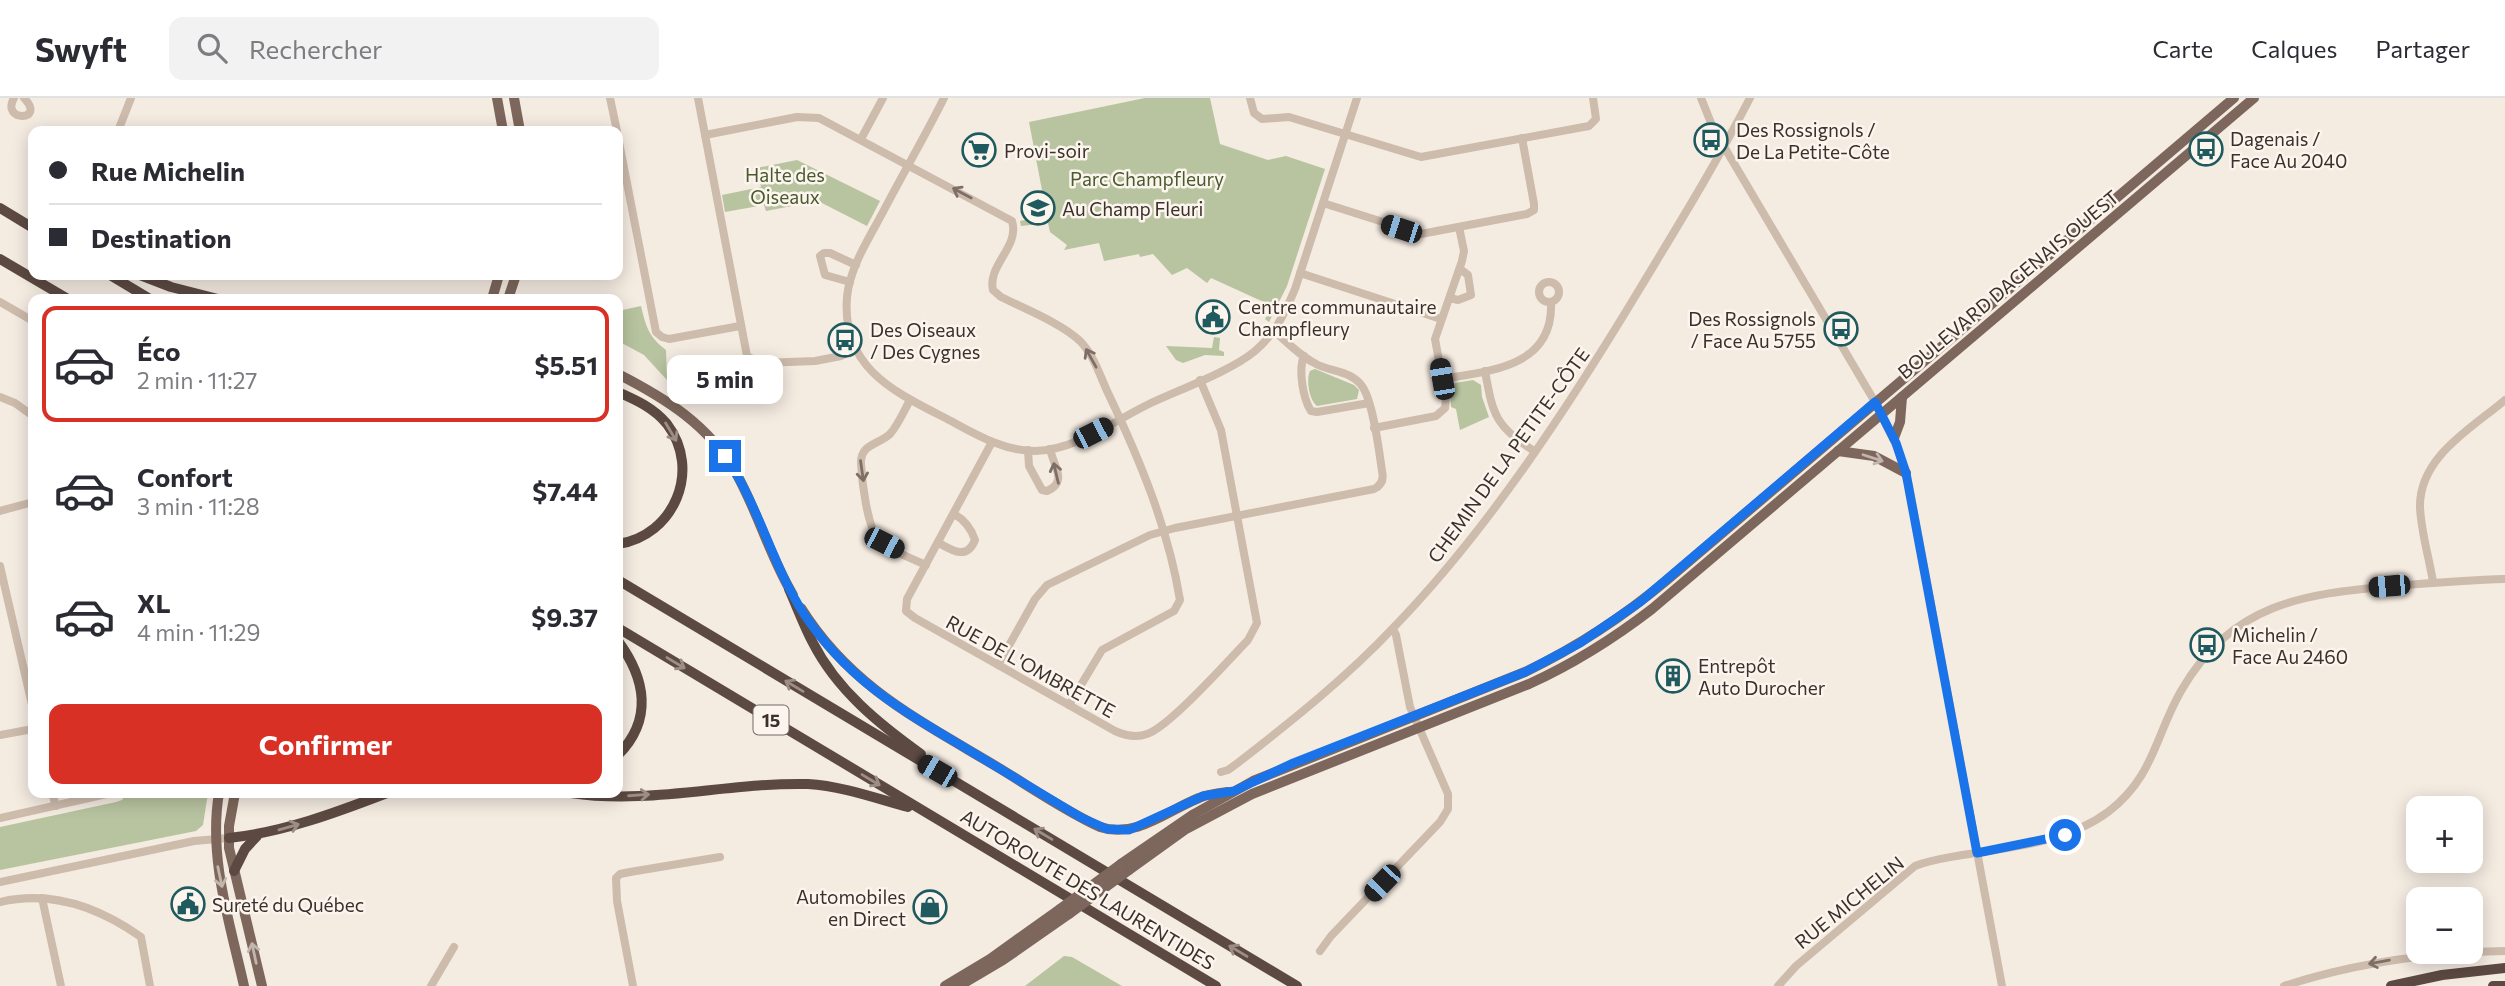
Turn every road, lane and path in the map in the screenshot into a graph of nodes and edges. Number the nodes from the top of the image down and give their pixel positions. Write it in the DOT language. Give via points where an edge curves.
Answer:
graph roads {
  1 [pos="13,98"];
  2 [pos="24,98"];
  3 [pos="497,98"];
  4 [pos="514,98"];
  5 [pos="610,98"];
  6 [pos="698,98"];
  7 [pos="883,98"];
  8 [pos="944,98"];
  9 [pos="1250,98"];
  10 [pos="1357,98"];
  11 [pos="1593,98"];
  12 [pos="1701,98"];
  13 [pos="1750,98"];
  14 [pos="2234,98"];
  15 [pos="2254,98"];
  16 [pos="127,100"];
  17 [pos="119,126"];
  18 [pos="502,126"];
  19 [pos="519,126"];
  20 [pos="616,126"];
  21 [pos="1345,134"];
  22 [pos="705,135"];
  23 [pos="1522,138"];
  24 [pos="861,139"];
  25 [pos="1724,147"];
  26 [pos="623,163"];
  27 [pos="909,165"];
  28 [pos="1323,203"];
  29 [pos="0,208"];
  30 [pos="28,225"];
  31 [pos="1460,227"];
  32 [pos="0,259"];
  33 [pos="856,265"];
  34 [pos="1460,269"];
  35 [pos="1300,273"];
  36 [pos="28,275"];
  37 [pos="36,280"];
  38 [pos="118,280"];
  39 [pos="153,280"];
  40 [pos="850,282"];
  41 [pos="60,294"];
  42 [pos="142,294"];
  43 [pos="199,294"];
  44 [pos="1450,298"];
  45 [pos="0,302"];
  46 [pos="1551,302"];
  47 [pos="28,318"];
  48 [pos="1441,319"];
  49 [pos="740,326"];
  50 [pos="1274,331"];
  51 [pos="856,348"];
  52 [pos="1304,356"];
  53 [pos="1485,371"];
  54 [pos="623,377"];
  55 [pos="1442,379"];
  56 [pos="1200,380"];
  57 [pos="623,394"];
  58 [pos="0,397"];
  59 [pos="1902,397"];
  60 [pos="910,400"];
  61 [pos="2505,400"];
  62 [pos="1875,402"];
  63 [pos="1369,403"];
  64 [pos="28,412"];
  65 [pos="1881,414"];
  66 [pos="1121,419"];
  67 [pos="1374,428"];
  68 [pos="1894,438"];
  69 [pos="992,442"];
  70 [pos="1051,449"];
  71 [pos="1028,450"];
  72 [pos="1534,451"];
  73 [pos="1838,451"];
  74 [pos="1906,473"];
  75 [pos="28,503"];
  76 [pos="0,511"];
  77 [pos="954,514"];
  78 [pos="1238,516"];
  79 [pos="1163,530"];
  80 [pos="623,542"];
  81 [pos="939,543"];
  82 [pos="926,565"];
  83 [pos="0,566"];
  84 [pos="2505,579"];
  85 [pos="2433,582"];
  86 [pos="623,583"];
  87 [pos="789,589"];
  88 [pos="4,601"];
  89 [pos="1393,629"];
  90 [pos="623,631"];
  91 [pos="623,650"];
  92 [pos="998,665"];
  93 [pos="28,686"];
  94 [pos="1069,705"];
  95 [pos="1413,715"];
  96 [pos="1418,728"];
  97 [pos="28,730"];
  98 [pos="0,736"];
  99 [pos="623,750"];
  100 [pos="1221,772"];
  101 [pos="971,790"];
  102 [pos="1234,791"];
  103 [pos="623,796"];
  104 [pos="54,798"];
  105 [pos="90,798"];
  106 [pos="219,798"];
  107 [pos="233,798"];
  108 [pos="374,798"];
  109 [pos="56,806"];
  110 [pos="925,812"];
  111 [pos="0,818"];
  112 [pos="257,836"];
  113 [pos="229,838"];
  114 [pos="215,839"];
  115 [pos="1977,853"];
  116 [pos="1140,856"];
  117 [pos="720,857"];
  118 [pos="234,871"];
  119 [pos="0,882"];
  120 [pos="42,898"];
  121 [pos="0,902"];
  122 [pos="1064,911"];
  123 [pos="454,947"];
  124 [pos="1320,951"];
  125 [pos="2505,951"];
  126 [pos="2483,952"];
  127 [pos="2406,959"];
  128 [pos="2505,968"];
  129 [pos="61,986"];
  130 [pos="150,986"];
  131 [pos="244,986"];
  132 [pos="262,986"];
  133 [pos="431,986"];
  134 [pos="633,986"];
  135 [pos="945,986"];
  136 [pos="959,986"];
  137 [pos="1216,986"];
  138 [pos="1297,986"];
  139 [pos="1778,986"];
  140 [pos="2002,986"];
  141 [pos="2284,986"];
  142 [pos="2390,986"];
  143 [pos="2493,986"];
  144 [pos="2505,986"];
  1 -- 2 [label="street" via="9,109 18,117 29,110"];
  3 -- 18 [label="main road"];
  4 -- 19 [label="main road"];
  5 -- 20 [label="street"];
  6 -- 22 [label="street"];
  7 -- 24 [label="street"];
  8 -- 27 [label="street"];
  9 -- 21 [label="street" via="1254,113 1262,119 1289,117"];
  10 -- 21 [label="street"];
  11 -- 23 [label="street" via="1596,119 1591,125"];
  12 -- 25 [label="street"];
  13 -- 25 [label="street, CHEMIN DE LA PETITE-CÔTE"];
  14 -- 62 [label="main road, BOULEVARD DAGENAIS OUEST"];
  15 -- 59 [label="main road, BOULEVARD DAGENAIS OUEST"];
  16 -- 17 [label="street"];
  21 -- 23 [label="street" via="1418,157"];
  21 -- 28 [label="street"];
  22 -- 24 [label="street" via="809,116"];
  22 -- 49 [label="street"];
  23 -- 31 [label="street" via="1534,210"];
  24 -- 27 [label="street"];
  25 -- 62 [label="street"];
  25 -- 72 [label="street, CHEMIN DE LA PETITE-CÔTE" via="1602,351"];
  26 -- 49 [label="street" via="656,332 672,338"];
  27 -- 33 [label="street"];
  66 -- 27 [label="street, one-way" via="1080,341 993,290 993,275 1013,237 1010,219"];
  28 -- 31 [label="street" via="1415,234"];
  28 -- 35 [label="street"];
  29 -- 30 [label="highway"];
  31 -- 34 [label="street" via="1464,251"];
  32 -- 36 [label="highway"];
  33 -- 40 [label="street"];
  33 -- 40 [label="street" via="830,253 820,256 825,275"];
  34 -- 44 [label="street"];
  34 -- 44 [label="street" via="1468,275 1471,295"];
  35 -- 48 [label="street"];
  35 -- 50 [label="street"];
  37 -- 41 [label="highway"];
  38 -- 42 [label="highway"];
  39 -- 43 [label="highway"];
  40 -- 51 [label="street" via="848,319"];
  44 -- 48 [label="street"];
  45 -- 47 [label="street"];
  46 -- 53 [label="street" via="1549,323 1536,347 1516,363"];
  48 -- 55 [label="street" via="1435,341"];
  49 -- 51 [label="street" via="746,354 756,363 815,361"];
  50 -- 52 [label="street"];
  50 -- 56 [label="street" via="1250,355"];
  51 -- 60 [label="street" via="879,380"];
  52 -- 63 [label="street" via="1354,378"];
  52 -- 63 [label="street" via="1301,368 1311,411"];
  53 -- 55 [label="street"];
  53 -- 72 [label="street" via="1498,421"];
  54 -- 87 [label="main road" via="676,406 720,449"];
  55 -- 67 [label="street" via="1447,402 1440,414"];
  56 -- 66 [label="street"];
  56 -- 78 [label="street, RUE DE L'OMBRETTE" via="1221,430"];
  57 -- 80 [label="highway, one-way" via="649,407 665,422 680,450 682,474 676,502 664,520 644,535"];
  58 -- 64 [label="street"];
  59 -- 65 [label="main road, BOULEVARD DAGENAIS OUEST"];
  59 -- 68 [label="main road"];
  60 -- 69 [label="street"];
  60 -- 82 [label="street, one-way" via="890,433 864,449 860,464 877,537"];
  61 -- 85 [label="street" via="2442,453 2425,479 2420,510"];
  62 -- 65 [label="street"];
  62 -- 95 [label="main road, BOULEVARD DAGENAIS OUEST" via="1604,628 1525,672"];
  63 -- 67 [label="street"];
  65 -- 68 [label="street"];
  65 -- 73 [label="main road, BOULEVARD DAGENAIS OUEST"];
  66 -- 70 [label="street"];
  66 -- 79 [label="street"];
  67 -- 78 [label="street" via="1383,475 1376,488"];
  68 -- 74 [label="street"];
  69 -- 71 [label="street"];
  69 -- 77 [label="street, RUE DE L'OMBRETTE"];
  70 -- 71 [label="street"];
  71 -- 70 [label="street, one-way" via="1030,469 1047,491 1059,481"];
  72 -- 89 [label="street, CHEMIN DE LA PETITE-CÔTE" via="1459,554"];
  73 -- 74 [label="main road, one-way" via="1874,456"];
  73 -- 96 [label="main road, BOULEVARD DAGENAIS OUEST" via="1652,609 1603,644 1528,684"];
  74 -- 115 [label="street"];
  75 -- 76 [label="street"];
  77 -- 81 [label="street, RUE DE L'OMBRETTE"];
  77 -- 81 [label="street" via="972,533 972,547 960,553"];
  78 -- 79 [label="street"];
  78 -- 94 [label="street, RUE DE L'OMBRETTE" via="1257,617 1248,640 1164,724 1146,735 1120,733"];
  79 -- 92 [label="street" via="1044,588"];
  79 -- 94 [label="street" via="1179,593 1177,608 1102,650"];
  81 -- 82 [label="street, RUE DE L'OMBRETTE"];
  82 -- 92 [label="street, RUE DE L'OMBRETTE" via="906,601 907,612"];
  83 -- 88 [label="street"];
  84 -- 85 [label="street, RUE MICHELIN"];
  85 -- 115 [label="street, RUE MICHELIN" via="2321,593 2253,618 2216,646 2194,672 2148,765 2118,803 2065,835"];
  101 -- 86 [label="highway, 15, one-way"];
  87 -- 101 [label="highway" via="813,643 847,692 892,733"];
  87 -- 102 [label="main road" via="828,647 878,694 1100,827 1134,828 1203,796"];
  88 -- 93 [label="street" via="11,606"];
  89 -- 95 [label="street"];
  89 -- 100 [label="street, CHEMIN DE LA PETITE-CÔTE" via="1314,702"];
  90 -- 110 [label="highway, AUTOROUTE DES LAURENTIDES / 15, one-way"];
  91 -- 99 [label="highway" via="636,672 642,699 637,728"];
  92 -- 94 [label="street, RUE DE L'OMBRETTE"];
  95 -- 96 [label="street"];
  95 -- 102 [label="main road, BOULEVARD DAGENAIS OUEST"];
  96 -- 116 [label="main road, BOULEVARD DAGENAIS OUEST" via="1239,800"];
  96 -- 124 [label="street" via="1448,794 1445,816"];
  97 -- 98 [label="street"];
  138 -- 101 [label="highway, AUTOROUTE DES LAURENTIDES / 15, one-way"];
  102 -- 116 [label="main road, BOULEVARD DAGENAIS OUEST" via="1194,814"];
  103 -- 110 [label="highway, one-way" via="810,785 850,790"];
  104 -- 109 [label="street"];
  105 -- 109 [label="street"];
  106 -- 114 [label="main road"];
  107 -- 113 [label="main road"];
  112 -- 108 [label="highway, one-way"];
  109 -- 111 [label="street"];
  110 -- 137 [label="highway, AUTOROUTE DES LAURENTIDES / 15"];
  112 -- 113 [label="highway"];
  112 -- 118 [label="highway"];
  113 -- 114 [label="street"];
  113 -- 118 [label="main road"];
  114 -- 119 [label="street"];
  114 -- 131 [label="main road, one-way"];
  115 -- 139 [label="street, RUE MICHELIN" via="1928,862 1906,872 1794,967"];
  115 -- 140 [label="street"];
  116 -- 122 [label="main road, BOULEVARD DAGENAIS OUEST, bridge"];
  117 -- 134 [label="street" via="616,878"];
  132 -- 118 [label="main road, one-way"];
  120 -- 121 [label="street"];
  120 -- 129 [label="street"];
  120 -- 130 [label="street" via="93,911 141,937"];
  122 -- 135 [label="main road, BOULEVARD DAGENAIS OUEST"];
  122 -- 136 [label="main road, BOULEVARD DAGENAIS OUEST" via="1003,960"];
  123 -- 133 [label="street"];
  125 -- 126 [label="street"];
  127 -- 141 [label="street, one-way"];
  128 -- 142 [label="highway"];
  143 -- 144 [label="highway"];
}
